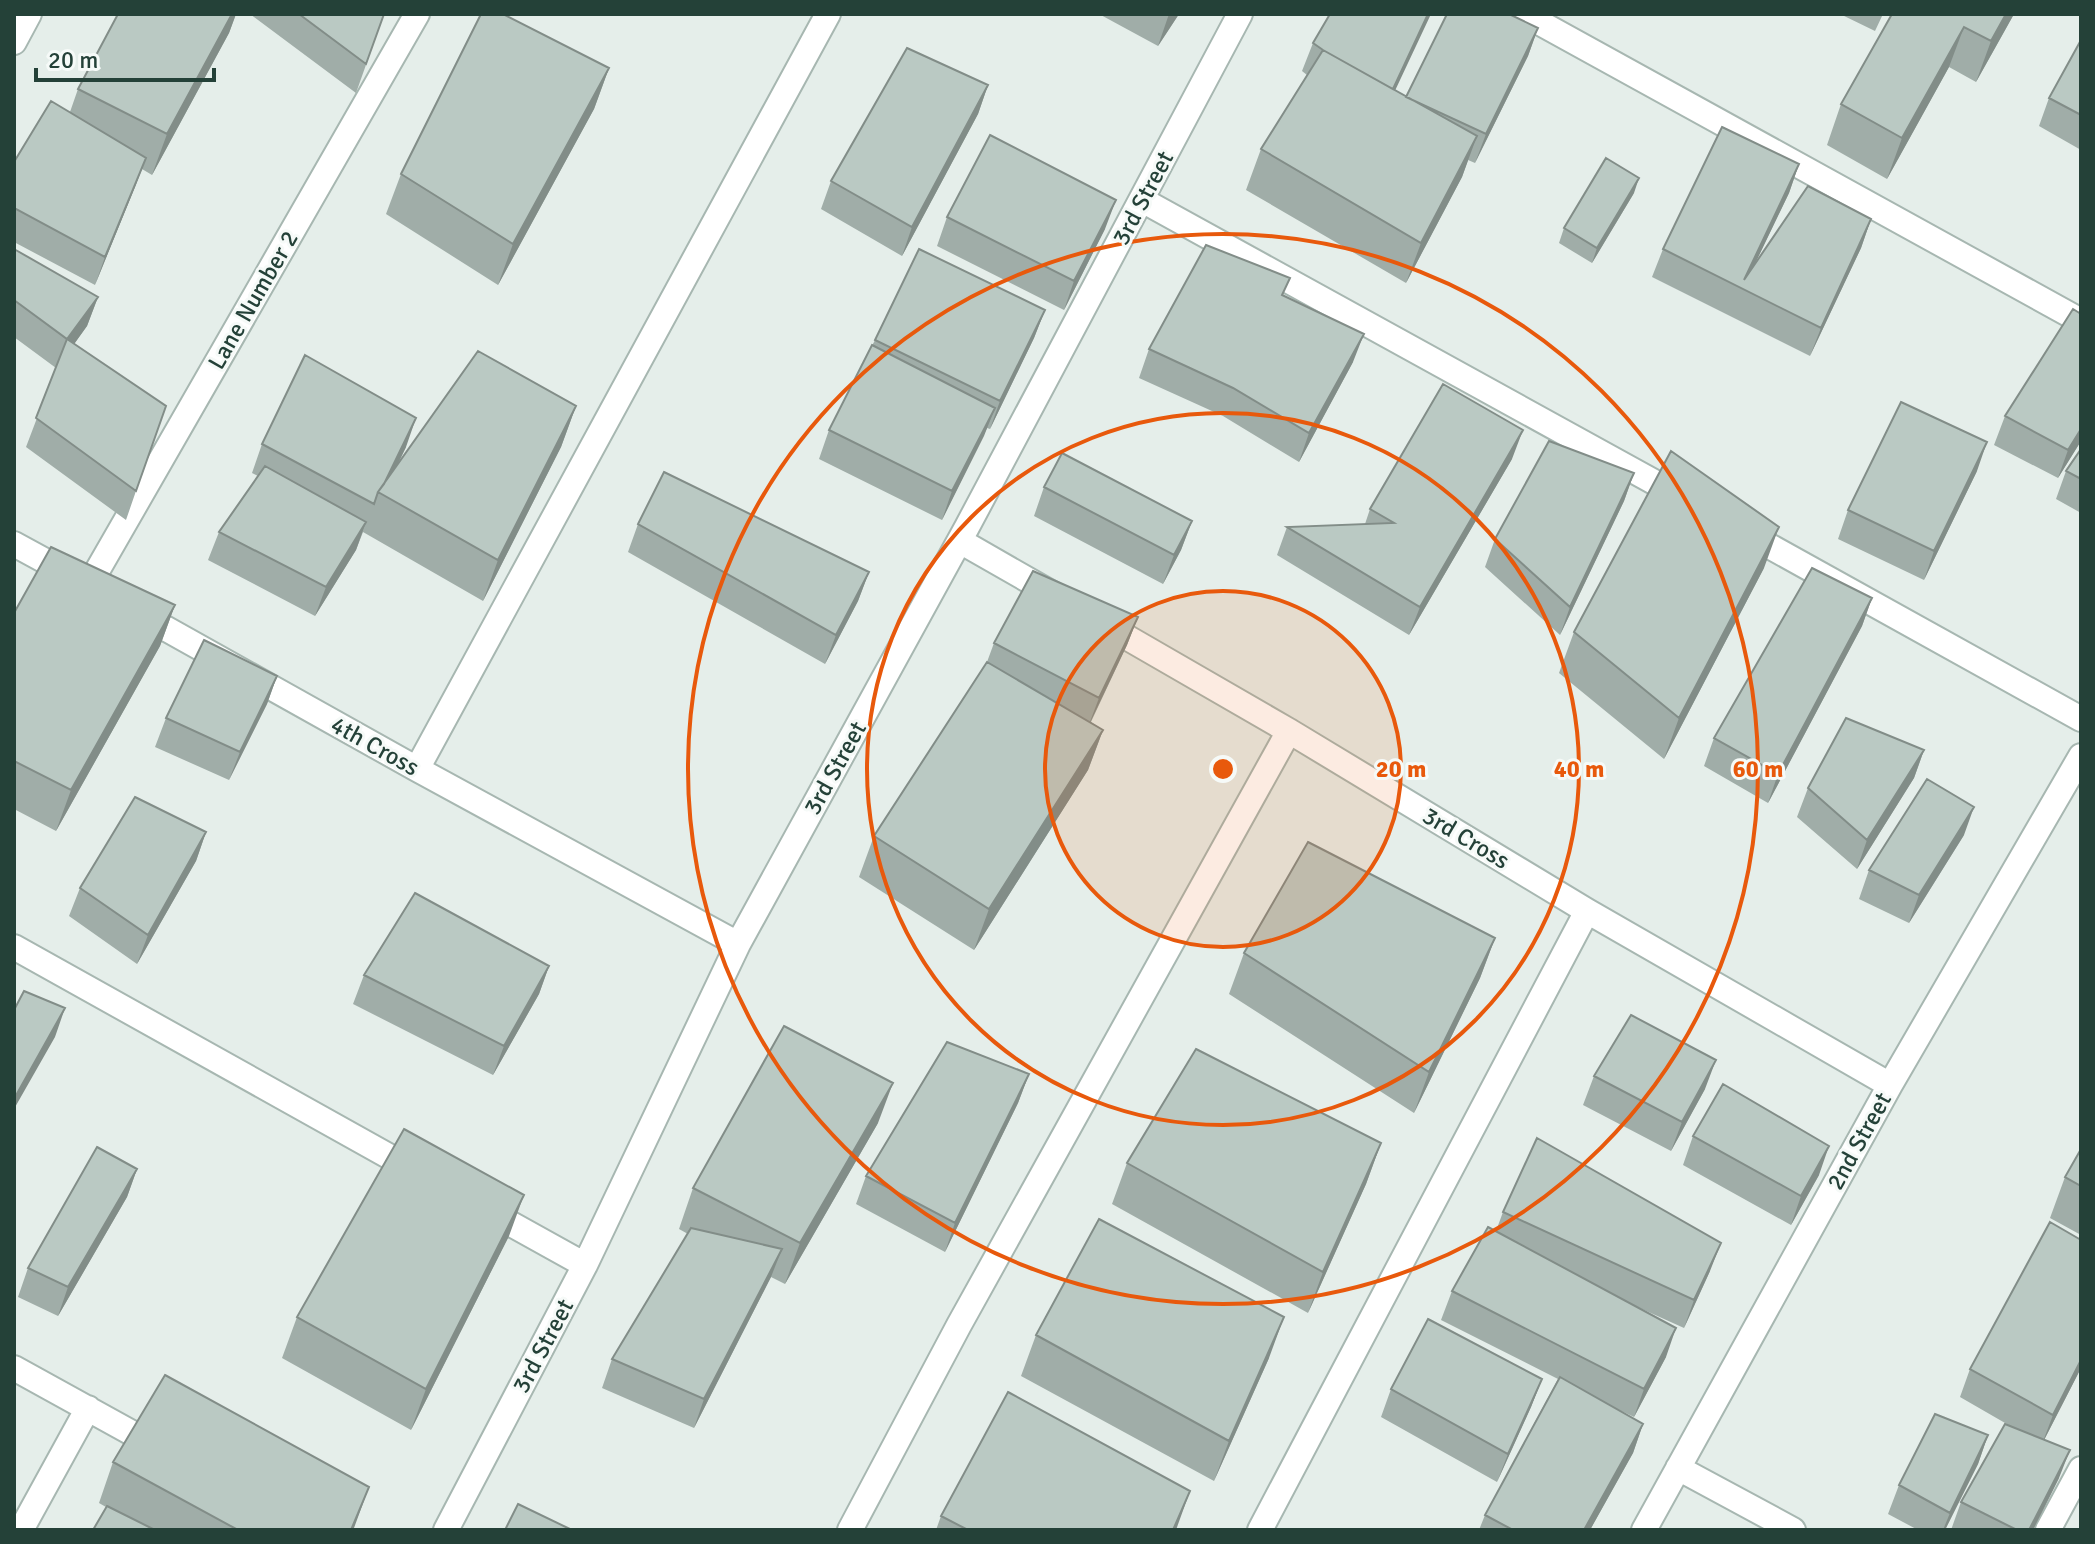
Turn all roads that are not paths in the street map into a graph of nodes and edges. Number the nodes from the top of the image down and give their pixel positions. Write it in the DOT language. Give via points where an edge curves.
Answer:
graph roads {
  1 [pos="29,14"];
  2 [pos="417,14"];
  3 [pos="828,14"];
  4 [pos="1240,14"];
  5 [pos="1524,14"];
  6 [pos="14,42"];
  7 [pos="1142,200"];
  8 [pos="2081,321"];
  9 [pos="1701,508"];
  10 [pos="1728,523"];
  11 [pos="960,541"];
  12 [pos="14,544"];
  13 [pos="103,593"];
  14 [pos="2081,719"];
  15 [pos="1289,731"];
  16 [pos="2081,756"];
  17 [pos="417,769"];
  18 [pos="1587,911"];
  19 [pos="738,944"];
  20 [pos="14,947"];
  21 [pos="1890,1085"];
  22 [pos="432,1180"];
  23 [pos="460,1196"];
  24 [pos="585,1265"];
  25 [pos="14,1368"];
  26 [pos="88,1408"];
  27 [pos="184,1462"];
  28 [pos="1678,1468"];
  29 [pos="2081,1469"];
  30 [pos="21,1530"];
  31 [pos="446,1530"];
  32 [pos="850,1530"];
  33 [pos="1260,1530"];
  34 [pos="1644,1530"];
  35 [pos="1793,1530"];
  36 [pos="2048,1530"];
  1 -- 6 [label="street"];
  2 -- 13 [label="street, Lane Number 2"];
  3 -- 17 [label="street"];
  4 -- 7 [label="street, 3rd Street"];
  5 -- 8 [label="street"];
  7 -- 9 [label="street"];
  7 -- 11 [label="street, 3rd Street"];
  10 -- 14 [label="street"];
  11 -- 15 [label="street, 3rd Cross"];
  11 -- 19 [label="street, 3rd Street"];
  12 -- 13 [label="street, 4th Cross"];
  13 -- 17 [label="street, 4th Cross"];
  15 -- 18 [label="street, 3rd Cross"];
  15 -- 32 [label="street"];
  16 -- 21 [label="street, 2nd Street"];
  17 -- 19 [label="street, 4th Cross"];
  18 -- 21 [label="street, 3rd Cross"];
  18 -- 33 [label="street"];
  19 -- 24 [label="street, 3rd Street"];
  20 -- 22 [label="street"];
  21 -- 28 [label="street, 2nd Street"];
  23 -- 24 [label="street"];
  24 -- 31 [label="street, 3rd Street"];
  25 -- 26 [label="street"];
  26 -- 27 [label="street"];
  26 -- 30 [label="street"];
  28 -- 34 [label="street, 2nd Street"];
  28 -- 35 [label="street"];
  29 -- 36 [label="street"];
}
